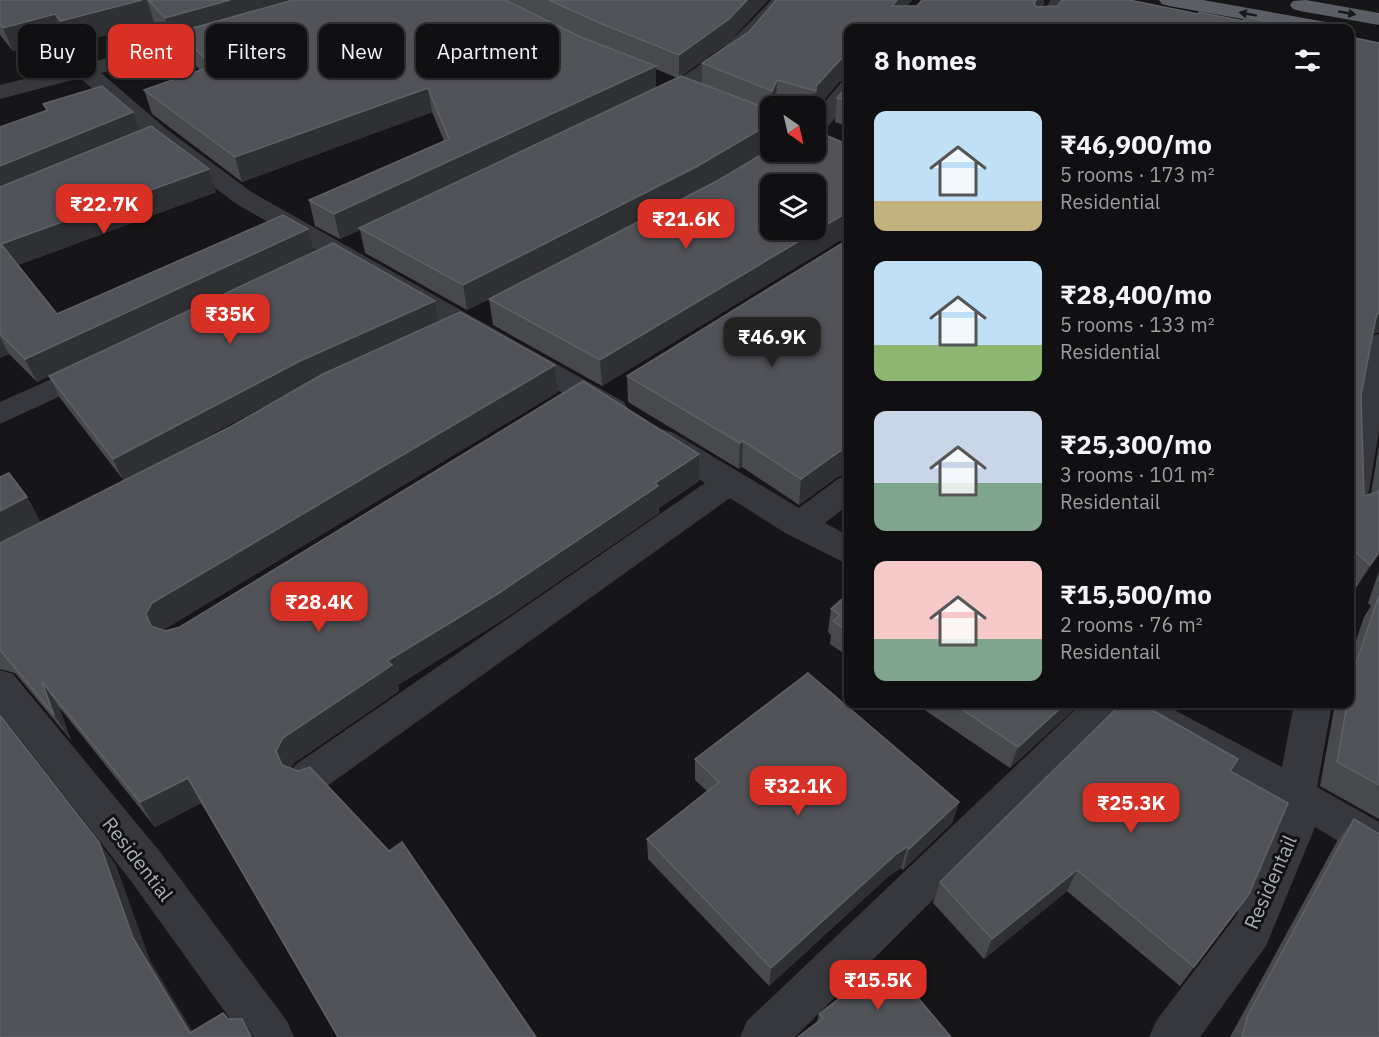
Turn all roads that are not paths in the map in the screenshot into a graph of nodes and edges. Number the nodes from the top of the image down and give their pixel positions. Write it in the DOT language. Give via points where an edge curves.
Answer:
graph roads {
  1 [pos="782,0"];
  2 [pos="1061,0"];
  3 [pos="1169,0"];
  4 [pos="1274,0"];
  5 [pos="1379,19"];
  6 [pos="1044,24"];
  7 [pos="1292,24"];
  8 [pos="1354,34"];
  9 [pos="1379,38"];
  10 [pos="206,40"];
  11 [pos="96,68"];
  12 [pos="57,78"];
  13 [pos="92,78"];
  14 [pos="651,79"];
  15 [pos="0,92"];
  16 [pos="692,93"];
  17 [pos="844,96"];
  18 [pos="628,115"];
  19 [pos="826,127"];
  20 [pos="369,238"];
  21 [pos="327,257"];
  22 [pos="496,309"];
  23 [pos="465,325"];
  24 [pos="434,339"];
  25 [pos="1379,343"];
  26 [pos="116,358"];
  27 [pos="603,394"];
  28 [pos="554,410"];
  29 [pos="0,414"];
  30 [pos="729,483"];
  31 [pos="1354,485"];
  32 [pos="844,491"];
  33 [pos="799,525"];
  34 [pos="844,549"];
  35 [pos="0,685"];
  36 [pos="1101,708"];
  37 [pos="1137,708"];
  38 [pos="1312,708"];
  39 [pos="309,777"];
  40 [pos="1296,795"];
  41 [pos="1379,844"];
  42 [pos="271,1037"];
  43 [pos="763,1037"];
  44 [pos="1172,1037"];
  1 -- 16 [label="street"];
  2 -- 6 [label="street"];
  7 -- 3 [label="highway, one-way" via="1197,13"];
  4 -- 5 [label="highway, one-way"];
  8 -- 9 [label="highway"];
  10 -- 11 [label="street"];
  12 -- 15 [label="street"];
  13 -- 21 [label="street" via="150,141 244,198"];
  14 -- 16 [label="street"];
  16 -- 18 [label="street"];
  17 -- 19 [label="street"];
  20 -- 21 [label="street"];
  21 -- 23 [label="street"];
  22 -- 23 [label="street"];
  23 -- 24 [label="street"];
  23 -- 27 [label="street"];
  25 -- 31 [label="street"];
  26 -- 29 [label="street"];
  27 -- 28 [label="street"];
  27 -- 30 [label="street" via="636,424"];
  30 -- 33 [label="street"];
  30 -- 39 [label="street"];
  32 -- 33 [label="street"];
  33 -- 34 [label="street"];
  35 -- 42 [label="street, Residential" via="146,867"];
  36 -- 43 [label="street"];
  37 -- 40 [label="street"];
  38 -- 40 [label="street, Residentail"];
  40 -- 41 [label="street"];
  40 -- 44 [label="street, Residentail" via="1295,826 1251,930"];
}
